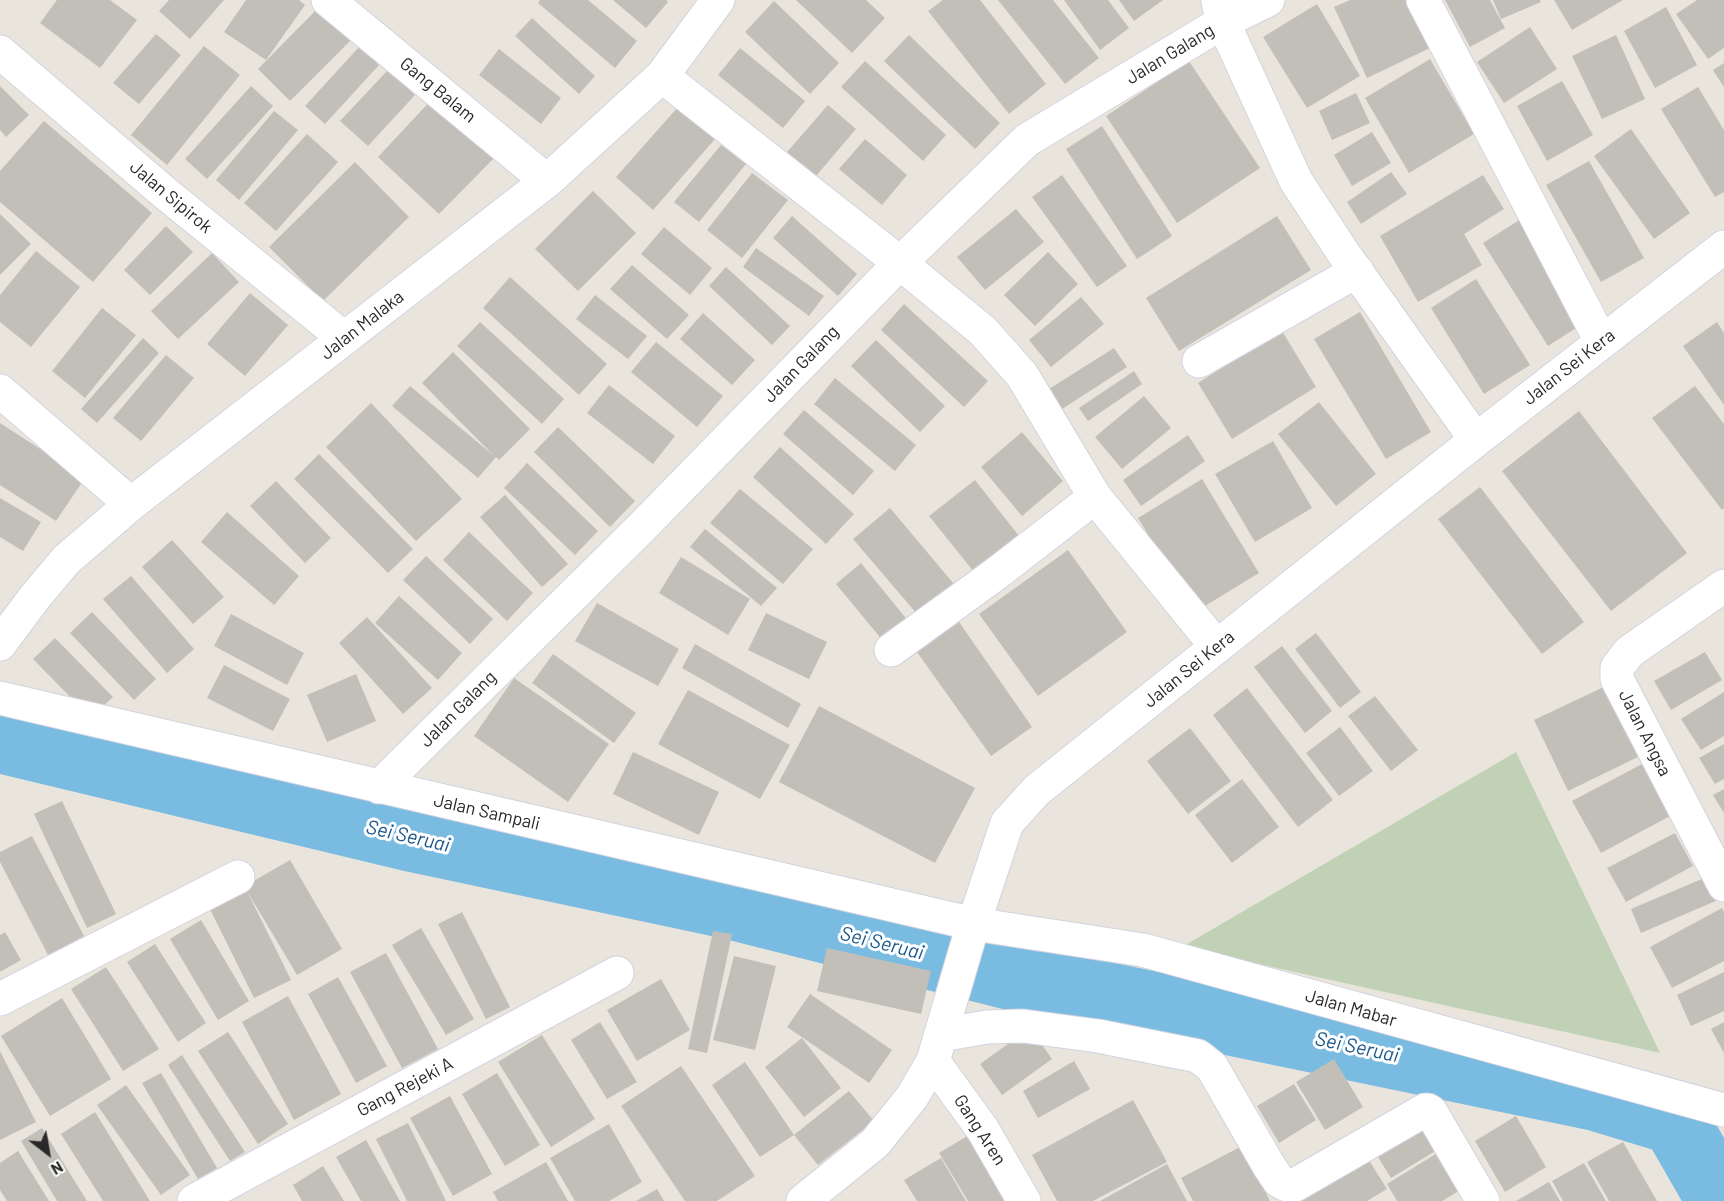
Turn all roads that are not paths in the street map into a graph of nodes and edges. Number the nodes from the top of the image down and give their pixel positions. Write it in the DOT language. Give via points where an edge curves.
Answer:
graph roads {
  1 [pos="328,0"];
  2 [pos="718,0"];
  3 [pos="1268,0"];
  4 [pos="1423,0"];
  5 [pos="1220,11"];
  6 [pos="0,52"];
  7 [pos="662,76"];
  8 [pos="547,181"];
  9 [pos="1724,247"];
  10 [pos="900,263"];
  11 [pos="1357,271"];
  12 [pos="344,338"];
  13 [pos="1601,341"];
  14 [pos="1199,362"];
  15 [pos="0,391"];
  16 [pos="1476,440"];
  17 [pos="1095,497"];
  18 [pos="131,504"];
  19 [pos="1724,586"];
  20 [pos="0,644"];
  21 [pos="1217,646"];
  22 [pos="891,650"];
  23 [pos="0,698"];
  24 [pos="379,787"];
  25 [pos="238,878"];
  26 [pos="1724,885"];
  27 [pos="972,930"];
  28 [pos="617,973"];
  29 [pos="0,999"];
  30 [pos="940,1040"];
  31 [pos="1724,1110"];
  32 [pos="194,1201"];
  33 [pos="802,1201"];
  34 [pos="1024,1201"];
  35 [pos="1483,1201"];
  1 -- 8 [label="street, Gang Balam"];
  2 -- 7 [label="street, Jalan Malaka"];
  3 -- 5 [label="street, Jalan Galang"];
  4 -- 13 [label="street"];
  5 -- 10 [label="street, Jalan Galang" via="1027,140"];
  5 -- 11 [label="street" via="1296,182"];
  6 -- 12 [label="street, Jalan Sipirok"];
  7 -- 8 [label="street, Jalan Malaka"];
  7 -- 10 [label="street"];
  8 -- 12 [label="street, Jalan Malaka"];
  9 -- 13 [label="street, Jalan Sei Kera"];
  10 -- 17 [label="street" via="983,331 1022,375"];
  10 -- 24 [label="street, Jalan Galang" via="641,528"];
  11 -- 14 [label="street"];
  11 -- 16 [label="street"];
  12 -- 18 [label="street, Jalan Malaka"];
  13 -- 16 [label="street, Jalan Sei Kera"];
  15 -- 18 [label="street"];
  16 -- 21 [label="street, Jalan Sei Kera"];
  17 -- 21 [label="street"];
  17 -- 22 [label="street"];
  18 -- 20 [label="street, Jalan Malaka" via="66,560"];
  19 -- 26 [label="street, Jalan Angsa" via="1629,652 1617,668 1617,679"];
  21 -- 27 [label="street, Jalan Sei Kera" via="1037,790 1007,823"];
  23 -- 24 [label="street, Jalan Sampali"];
  24 -- 27 [label="street, Jalan Sampali"];
  25 -- 29 [label="street"];
  27 -- 30 [label="street, Jalan Sei Kera"];
  27 -- 31 [label="street, Jalan Mabar" via="1143,950"];
  28 -- 32 [label="street, Gang Rejeki A"];
  30 -- 33 [label="street, Jalan Sei Kera" via="912,1097 875,1143"];
  30 -- 34 [label="street, Gang Aren" via="983,1130"];
  30 -- 35 [label="street" via="987,1027 1023,1026 1198,1056 1212,1067 1269,1166 1279,1181 1287,1185 1295,1185 1428,1110"];
}
